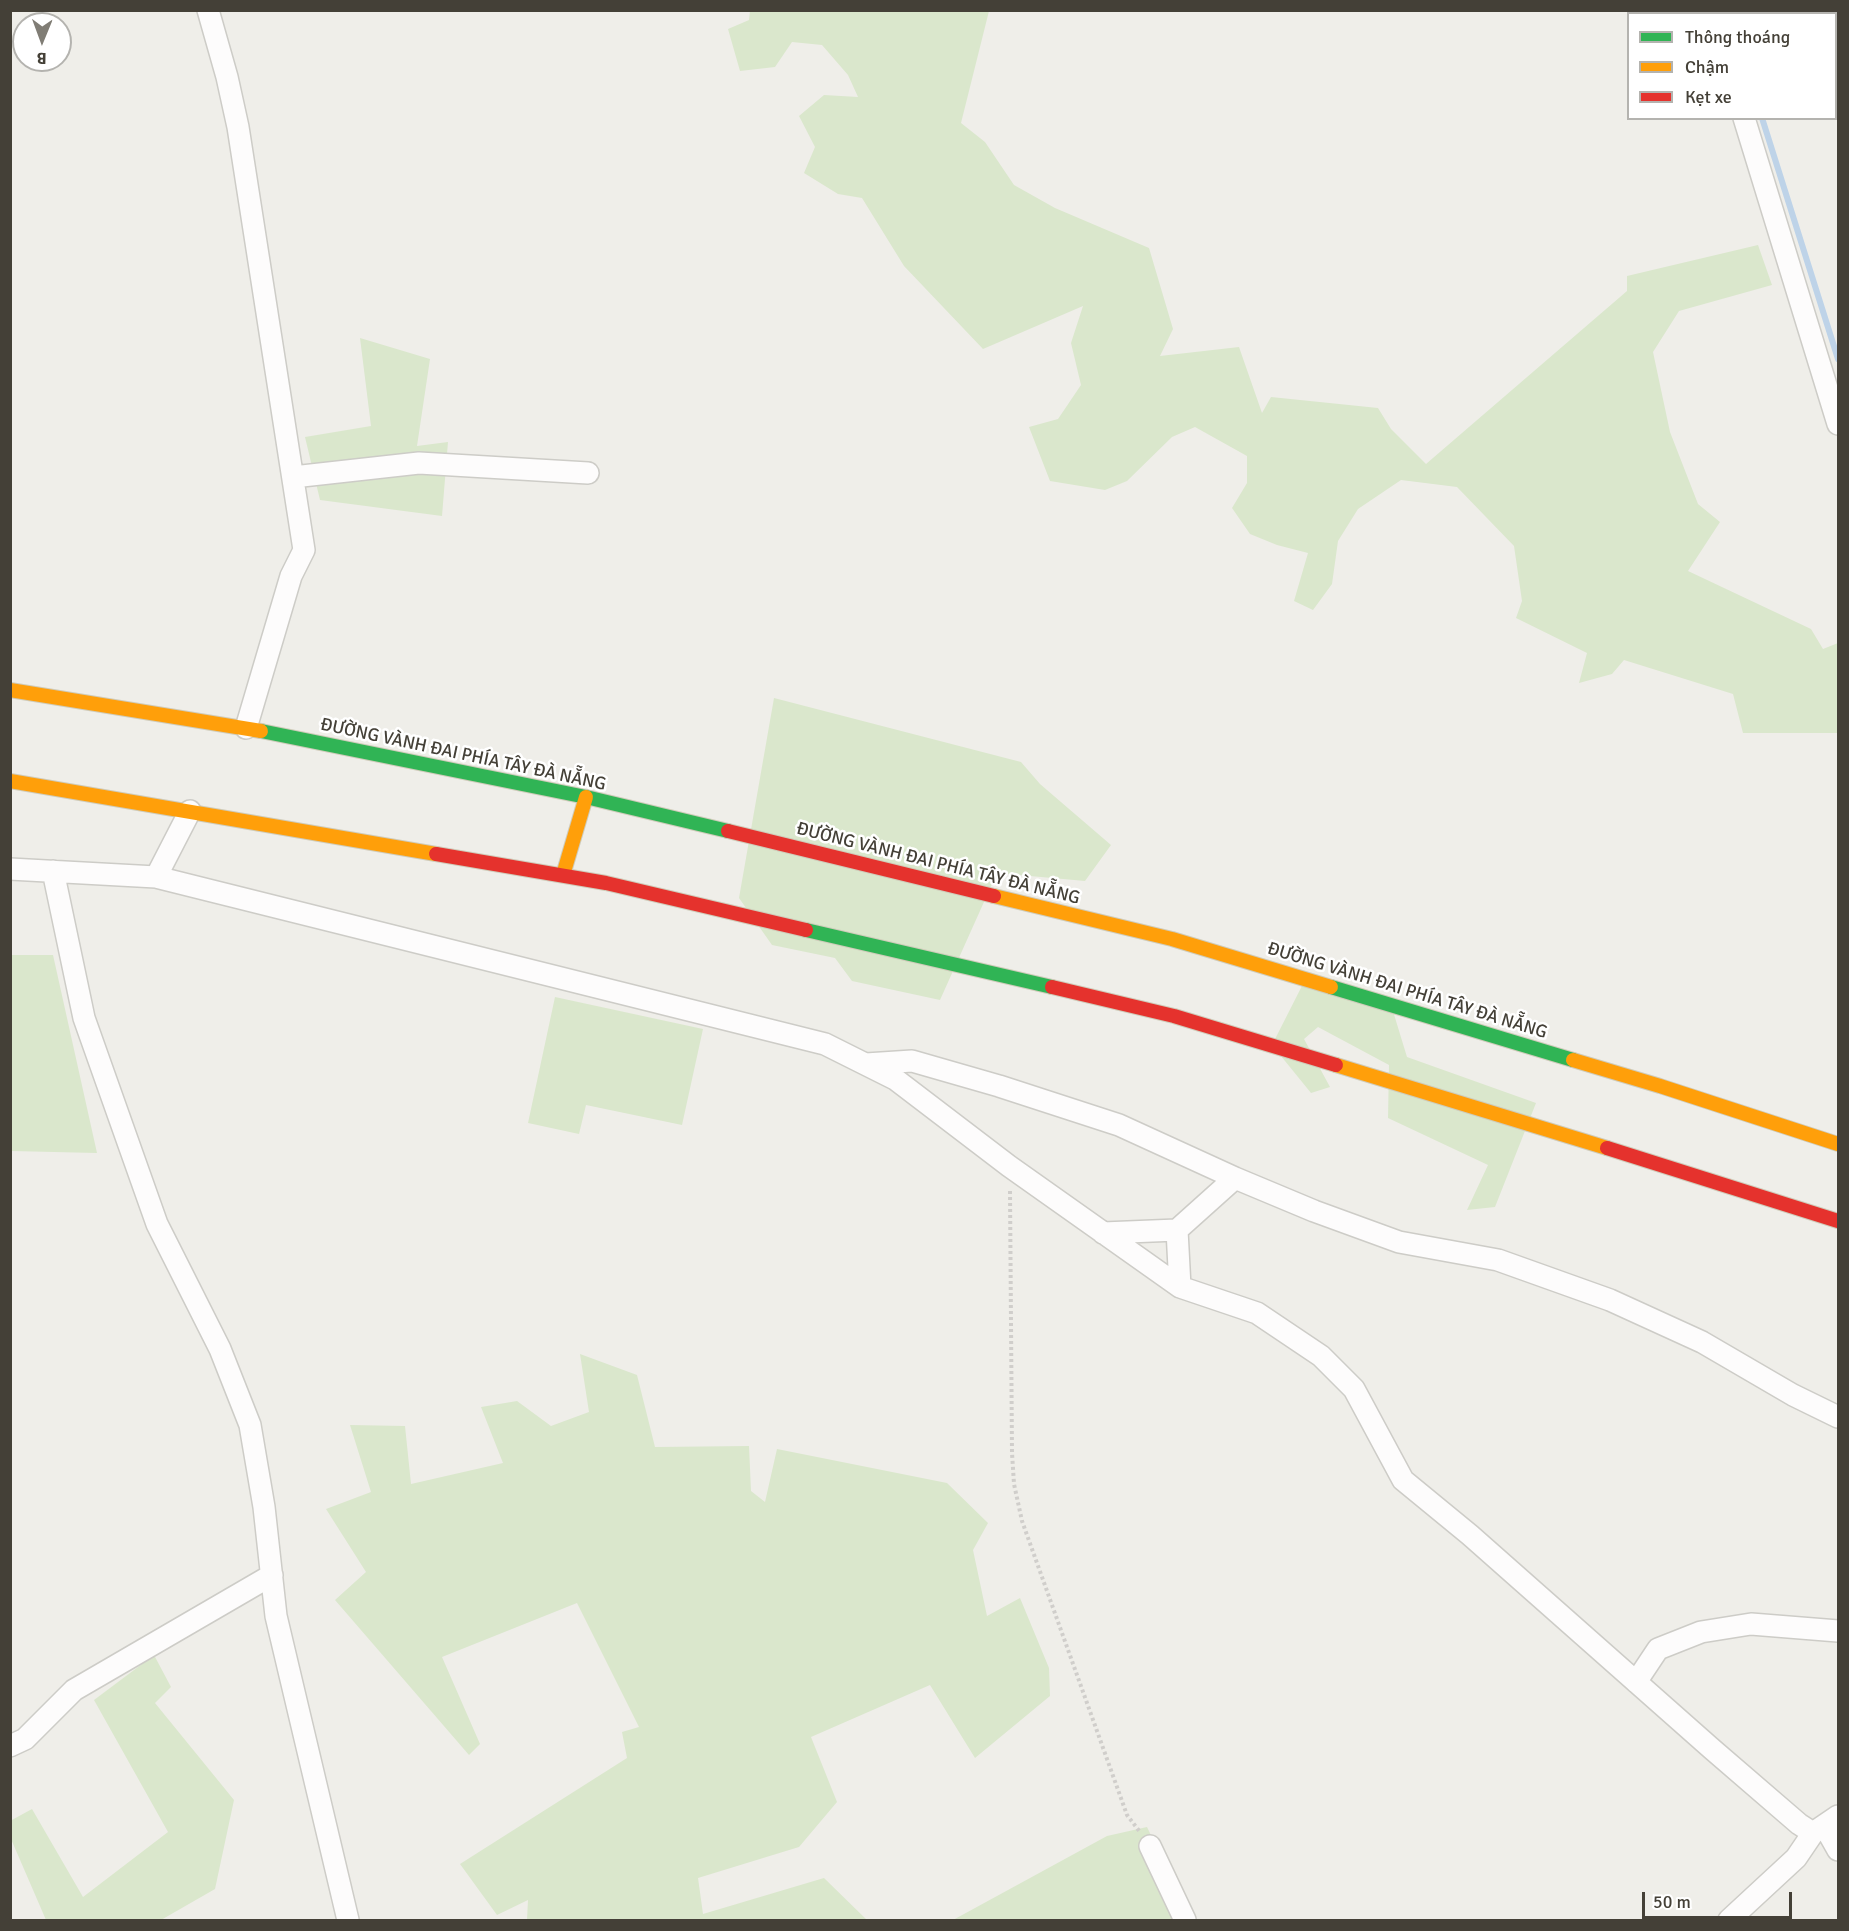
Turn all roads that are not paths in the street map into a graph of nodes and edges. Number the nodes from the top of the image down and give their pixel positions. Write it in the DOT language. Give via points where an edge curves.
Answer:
graph roads {
  1 [pos="208,10"];
  2 [pos="1745,120"];
  3 [pos="1839,424"];
  4 [pos="588,473"];
  5 [pos="293,477"];
  6 [pos="10,690"];
  7 [pos="246,728"];
  8 [pos="10,781"];
  9 [pos="586,797"];
  10 [pos="190,811"];
  11 [pos="10,869"];
  12 [pos="53,871"];
  13 [pos="563,875"];
  14 [pos="156,877"];
  15 [pos="865,1064"];
  16 [pos="1839,1144"];
  17 [pos="1235,1178"];
  18 [pos="1839,1221"];
  19 [pos="1177,1230"];
  20 [pos="1103,1233"];
  21 [pos="1180,1287"];
  22 [pos="1839,1417"];
  23 [pos="272,1575"];
  24 [pos="1839,1631"];
  25 [pos="1636,1682"];
  26 [pos="10,1746"];
  27 [pos="1825,1825"];
  28 [pos="1150,1846"];
  29 [pos="1839,1850"];
  30 [pos="348,1920"];
  31 [pos="1185,1920"];
  32 [pos="1730,1920"];
  1 -- 5 [label="street" via="238,127"];
  2 -- 3 [label="street"];
  4 -- 5 [label="street" via="419,463"];
  5 -- 7 [label="street" via="304,550 291,576"];
  6 -- 7 [label="main road, ĐƯỜNG VÀNH ĐAI PHÍA TÂY ĐÀ NẴNG"];
  7 -- 9 [label="main road, ĐƯỜNG VÀNH ĐAI PHÍA TÂY ĐÀ NẴNG"];
  8 -- 10 [label="main road"];
  9 -- 13 [label="main road"];
  9 -- 16 [label="main road, ĐƯỜNG VÀNH ĐAI PHÍA TÂY ĐÀ NẴNG" via="1172,939"];
  10 -- 13 [label="main road"];
  10 -- 14 [label="street"];
  11 -- 12 [label="street"];
  12 -- 14 [label="street"];
  12 -- 23 [label="street" via="84,1018 153,1213 220,1349 250,1425"];
  13 -- 18 [label="main road" via="1173,1016"];
  14 -- 15 [label="street" via="825,1044"];
  15 -- 17 [label="street" via="912,1061 999,1086 1119,1125"];
  15 -- 20 [label="street" via="895,1079"];
  17 -- 19 [label="street"];
  17 -- 22 [label="street" via="1400,1242 1497,1260 1610,1300 1702,1342"];
  19 -- 20 [label="street"];
  19 -- 21 [label="street"];
  20 -- 21 [label="street"];
  21 -- 25 [label="street" via="1257,1313 1321,1356 1354,1389 1403,1480"];
  23 -- 26 [label="street" via="74,1690 25,1739"];
  23 -- 30 [label="street" via="276,1616"];
  24 -- 25 [label="street" via="1751,1624 1701,1632 1658,1649"];
  25 -- 27 [label="street" via="1799,1824"];
  27 -- 29 [label="street"];
  27 -- 32 [label="street"];
  28 -- 31 [label="street"];
}
